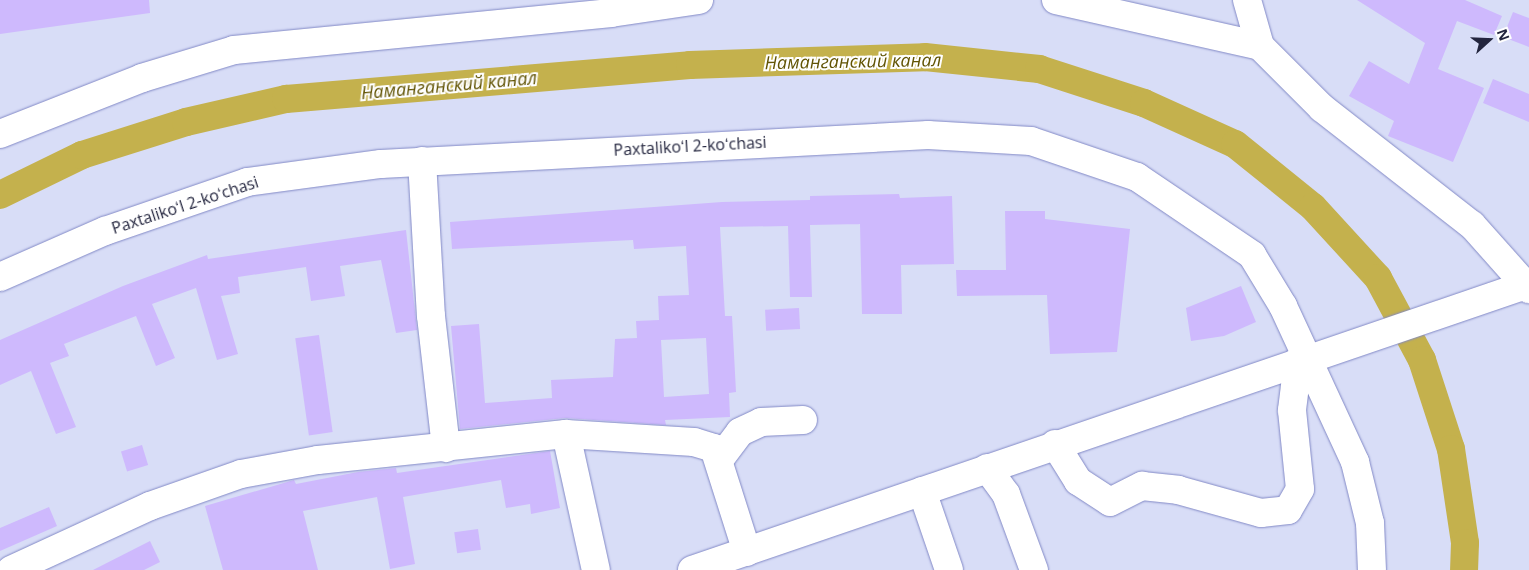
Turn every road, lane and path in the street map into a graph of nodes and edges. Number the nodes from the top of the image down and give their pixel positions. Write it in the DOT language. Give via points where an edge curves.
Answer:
graph roads {
  1 [pos="699,0"];
  2 [pos="1056,0"];
  3 [pos="1247,0"];
  4 [pos="1260,46"];
  5 [pos="0,134"];
  6 [pos="422,161"];
  7 [pos="0,277"];
  8 [pos="1528,286"];
  9 [pos="1303,359"];
  10 [pos="803,420"];
  11 [pos="566,434"];
  12 [pos="1055,444"];
  13 [pos="446,448"];
  14 [pos="719,460"];
  15 [pos="987,468"];
  16 [pos="922,490"];
  17 [pos="747,552"];
  18 [pos="11,570"];
  19 [pos="596,570"];
  20 [pos="692,570"];
  21 [pos="949,570"];
  22 [pos="1034,570"];
  23 [pos="1372,570"];
  1 -- 5 [label="street" via="611,13 234,50 142,78"];
  2 -- 4 [label="street"];
  3 -- 4 [label="street"];
  4 -- 8 [label="street" via="1322,108 1472,225"];
  6 -- 7 [label="street, Paxtalikoʻl 2-koʻchasi" via="247,182 105,231"];
  6 -- 9 [label="street, Paxtalikoʻl 2-koʻchasi" via="928,135 1031,141 1137,177 1252,255"];
  6 -- 13 [label="street" via="431,316"];
  8 -- 9 [label="street"];
  9 -- 12 [label="street"];
  9 -- 12 [label="street" via="1292,410 1300,489 1288,510 1261,513 1178,490 1142,486 1110,502 1078,481"];
  9 -- 23 [label="street, Paxtalikoʻl 2-koʻchasi" via="1355,462 1370,523"];
  10 -- 14 [label="street" via="761,422 740,432"];
  11 -- 13 [label="street"];
  11 -- 14 [label="street" via="694,442 714,448"];
  11 -- 19 [label="street"];
  12 -- 15 [label="street"];
  13 -- 18 [label="street" via="318,460 241,474 150,506"];
  14 -- 17 [label="street"];
  15 -- 16 [label="street"];
  15 -- 22 [label="street" via="1006,494"];
  16 -- 17 [label="street"];
  16 -- 21 [label="street"];
  17 -- 20 [label="street"];
}
